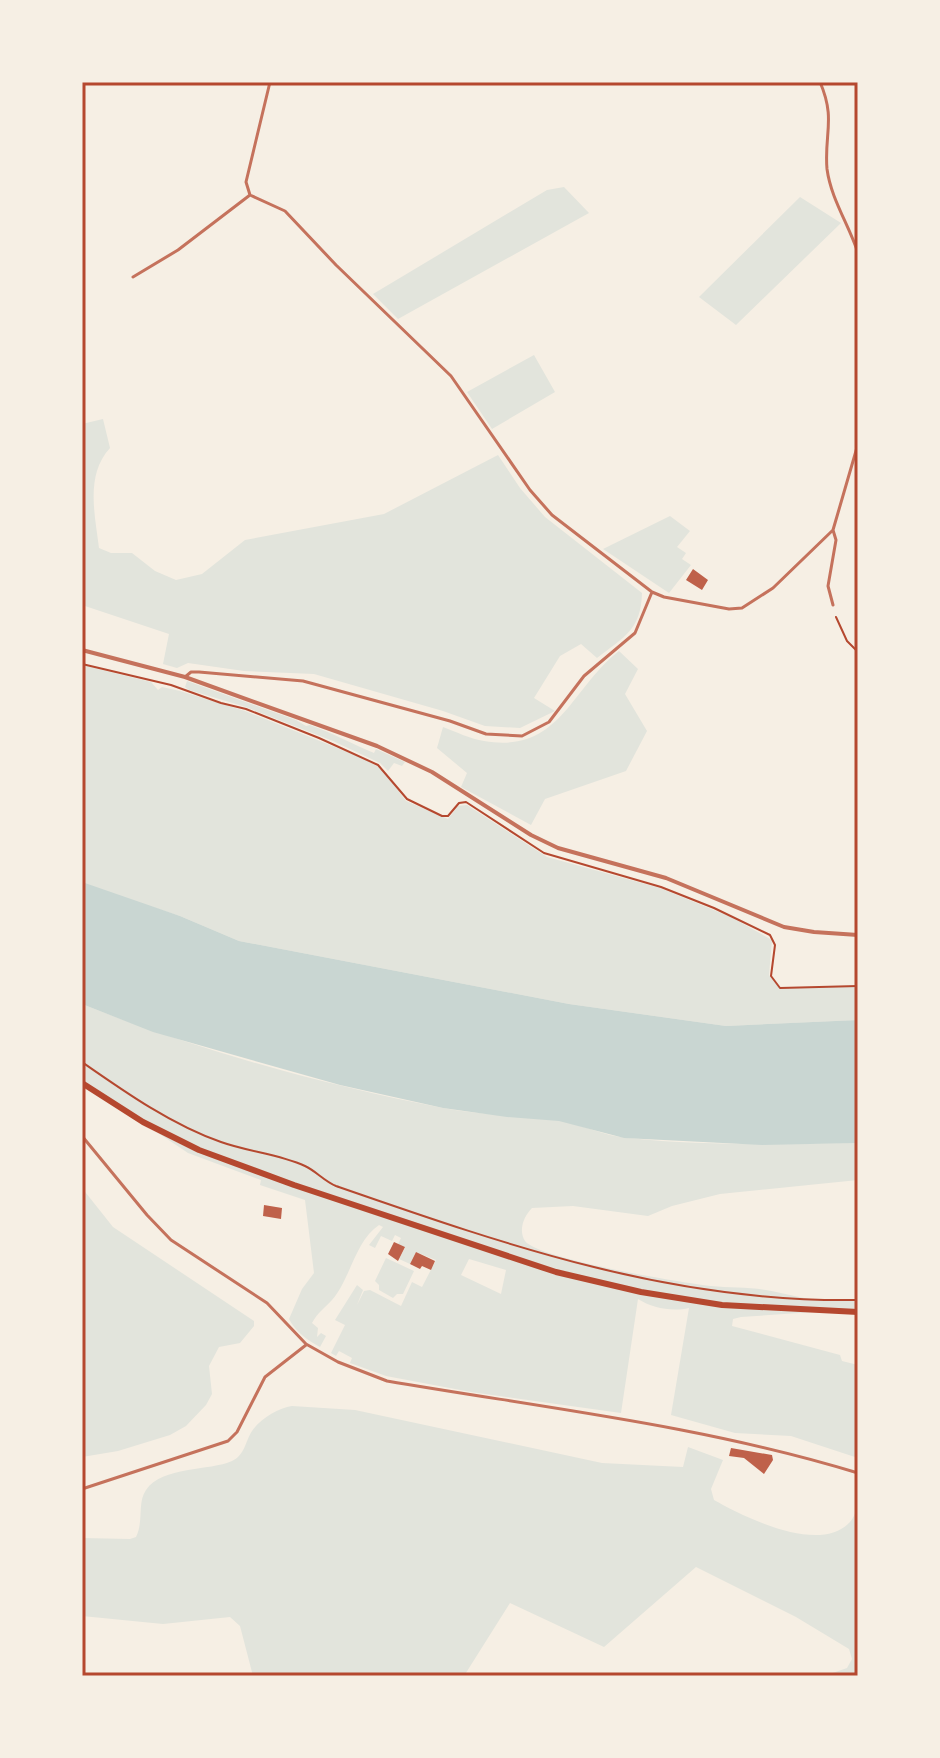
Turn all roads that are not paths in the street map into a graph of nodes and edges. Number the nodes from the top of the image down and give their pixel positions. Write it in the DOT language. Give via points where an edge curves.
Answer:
graph roads {
  1 [pos="270,82"];
  2 [pos="820,82"];
  3 [pos="250,195"];
  4 [pos="858,253"];
  5 [pos="133,277"];
  6 [pos="858,444"];
  7 [pos="833,530"];
  8 [pos="652,592"];
  9 [pos="833,605"];
  10 [pos="82,650"];
  11 [pos="185,677"];
  12 [pos="858,935"];
  13 [pos="82,1083"];
  14 [pos="82,1136"];
  15 [pos="858,1312"];
  16 [pos="306,1344"];
  17 [pos="858,1473"];
  18 [pos="82,1489"];
  1 -- 3 [label="street" via="246,182"];
  2 -- 4 [label="street" via="830,111 831,191"];
  3 -- 5 [label="street"];
  3 -- 8 [label="street" via="285,211 451,376 552,515"];
  6 -- 7 [label="street"];
  7 -- 8 [label="street" via="773,588 742,608"];
  7 -- 9 [label="street" via="828,586"];
  8 -- 11 [label="street" via="635,633 584,676 549,722 522,736 486,734 303,681 199,672"];
  10 -- 11 [label="street"];
  11 -- 12 [label="street" via="398,755 558,848 666,878 784,927"];
  13 -- 15 [label="main road" via="199,1150 556,1272 722,1305"];
  14 -- 16 [label="street" via="171,1240 267,1303"];
  16 -- 17 [label="street" via="387,1381 665,1426"];
  16 -- 18 [label="street" via="265,1377 228,1441"];
}
